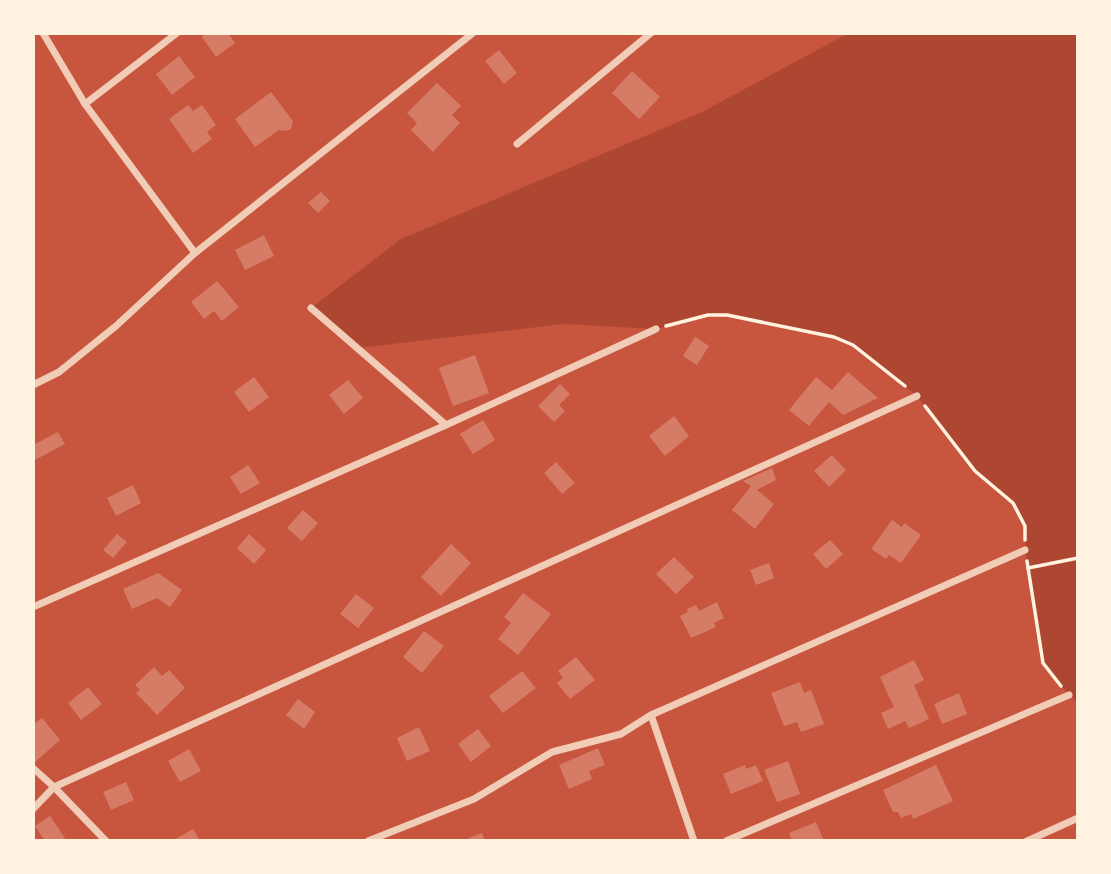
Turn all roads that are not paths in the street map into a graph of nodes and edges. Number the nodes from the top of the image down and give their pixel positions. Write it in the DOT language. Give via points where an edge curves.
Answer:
graph roads {
  1 [pos="43,33"];
  2 [pos="177,33"];
  3 [pos="473,33"];
  4 [pos="651,33"];
  5 [pos="85,104"];
  6 [pos="517,144"];
  7 [pos="195,253"];
  8 [pos="311,308"];
  9 [pos="656,329"];
  10 [pos="33,385"];
  11 [pos="917,396"];
  12 [pos="446,425"];
  13 [pos="1025,550"];
  14 [pos="33,607"];
  15 [pos="1069,695"];
  16 [pos="651,715"];
  17 [pos="33,768"];
  18 [pos="54,787"];
  19 [pos="33,809"];
  20 [pos="1078,817"];
  21 [pos="389,832"];
  22 [pos="106,841"];
  23 [pos="368,841"];
  24 [pos="393,841"];
  25 [pos="694,841"];
  26 [pos="726,841"];
  27 [pos="1027,841"];
  1 -- 5 [label="street"];
  2 -- 5 [label="street"];
  3 -- 7 [label="street"];
  4 -- 6 [label="street"];
  5 -- 7 [label="street"];
  7 -- 10 [label="street" via="116,326 59,372"];
  8 -- 12 [label="street"];
  9 -- 12 [label="street"];
  11 -- 18 [label="street"];
  12 -- 14 [label="street"];
  13 -- 16 [label="street"];
  15 -- 26 [label="street"];
  16 -- 21 [label="street" via="621,734 552,752 474,799"];
  16 -- 25 [label="street"];
  17 -- 18 [label="street"];
  18 -- 19 [label="street"];
  18 -- 22 [label="street"];
  20 -- 27 [label="street"];
  21 -- 23 [label="street"];
  21 -- 24 [label="street"];
}
